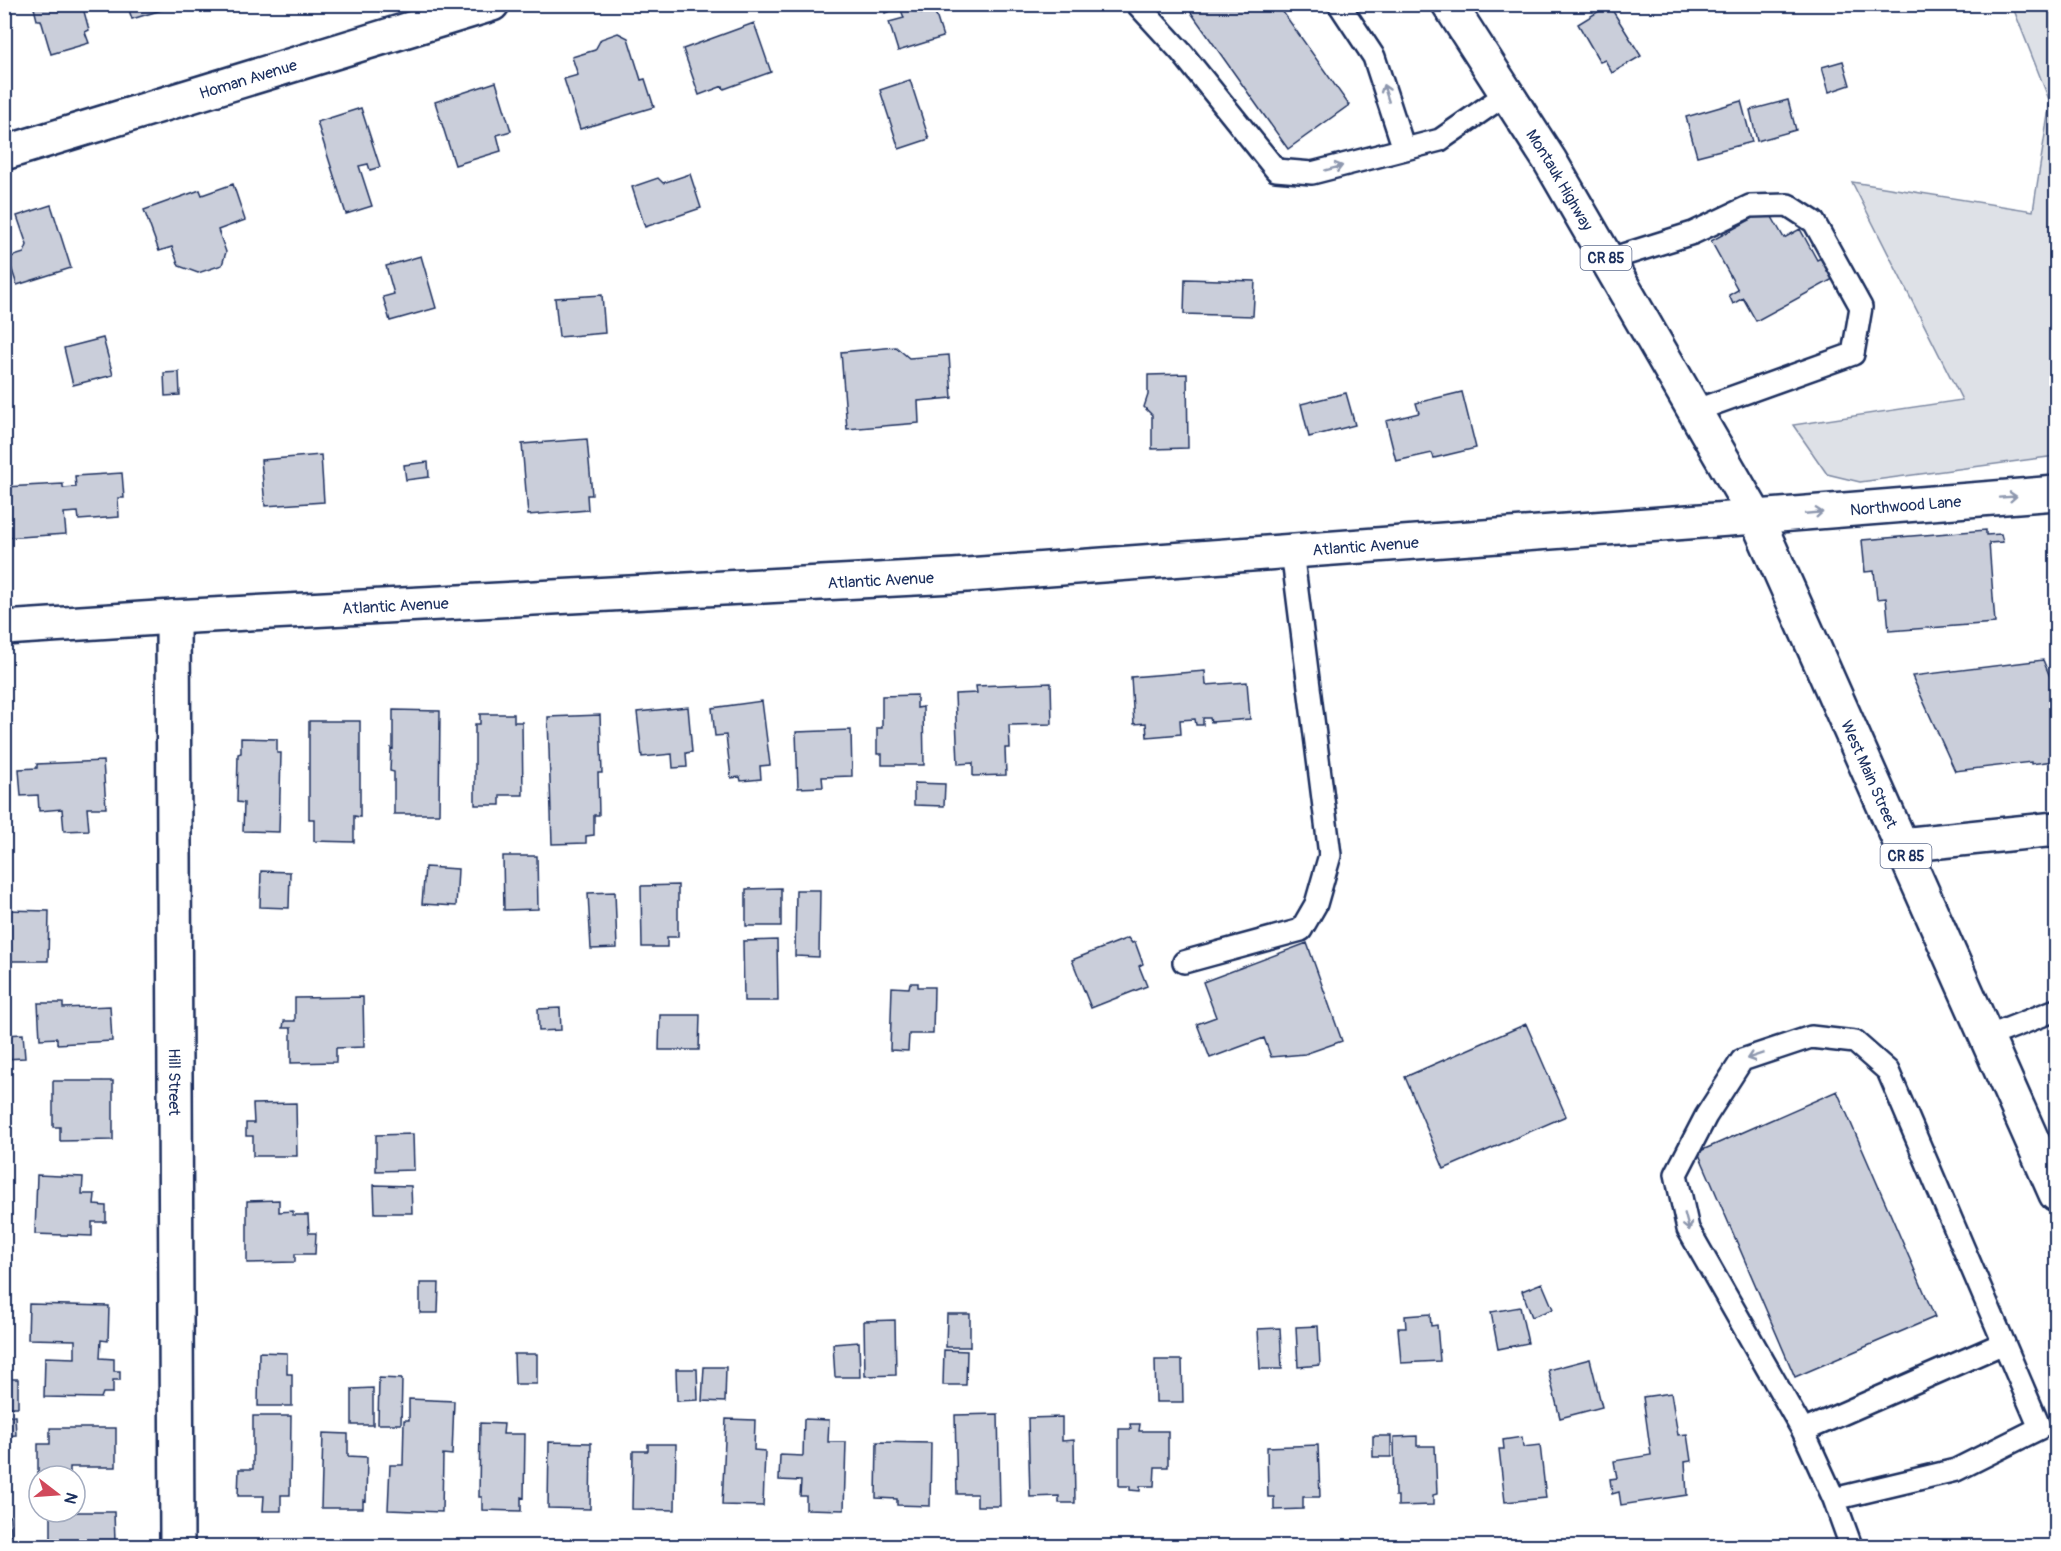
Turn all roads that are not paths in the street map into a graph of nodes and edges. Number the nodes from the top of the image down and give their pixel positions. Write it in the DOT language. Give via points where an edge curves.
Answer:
graph roads {
  1 [pos="492,4"];
  2 [pos="1137,4"];
  3 [pos="1339,4"];
  4 [pos="1449,4"];
  5 [pos="1506,94"];
  6 [pos="1404,149"];
  7 [pos="4,153"];
  8 [pos="1607,260"];
  9 [pos="1694,411"];
  10 [pos="2056,493"];
  11 [pos="1756,517"];
  12 [pos="1292,551"];
  13 [pos="173,616"];
  14 [pos="4,628"];
  15 [pos="2056,828"];
  16 [pos="1901,845"];
  17 [pos="1184,962"];
  18 [pos="2056,1010"];
  19 [pos="1987,1037"];
  20 [pos="2056,1194"];
  21 [pos="2004,1343"];
  22 [pos="1803,1431"];
  23 [pos="1834,1499"];
  24 [pos="177,1546"];
  25 [pos="1851,1546"];
  1 -- 7 [label="street, Homan Avenue"];
  2 -- 6 [label="lane, one-way" via="1182,53 1276,170 1312,173"];
  6 -- 3 [label="lane, one-way" via="1374,57"];
  4 -- 5 [label="street, Montauk Highway / CR 85"];
  5 -- 6 [label="lane" via="1440,140"];
  5 -- 8 [label="street, Montauk Highway / CR 85"];
  8 -- 9 [label="street, Montauk Highway / CR 85"];
  8 -- 9 [label="lane" via="1693,234 1750,206 1788,205 1814,222 1860,307 1852,354"];
  9 -- 11 [label="street, Montauk Highway / CR 85"];
  11 -- 10 [label="street, Northwood Lane, one-way"];
  11 -- 12 [label="street, Atlantic Avenue"];
  11 -- 16 [label="street, West Main Street / CR 85"];
  12 -- 13 [label="street, Atlantic Avenue" via="953,576"];
  12 -- 17 [label="lane" via="1330,855 1316,904 1300,930"];
  13 -- 14 [label="street, Atlantic Avenue"];
  13 -- 24 [label="street, Hill Street"];
  15 -- 16 [label="street"];
  16 -- 19 [label="street, West Main Street / CR 85"];
  18 -- 19 [label="lane"];
  19 -- 20 [label="street, West Main Street / CR 85"];
  21 -- 22 [label="lane"];
  21 -- 22 [label="lane, one-way" via="1888,1071 1855,1042 1810,1037 1742,1060 1706,1116 1676,1174 1688,1229"];
  21 -- 23 [label="lane" via="2040,1428 1956,1470"];
  22 -- 23 [label="lane"];
  23 -- 25 [label="lane"];
}
